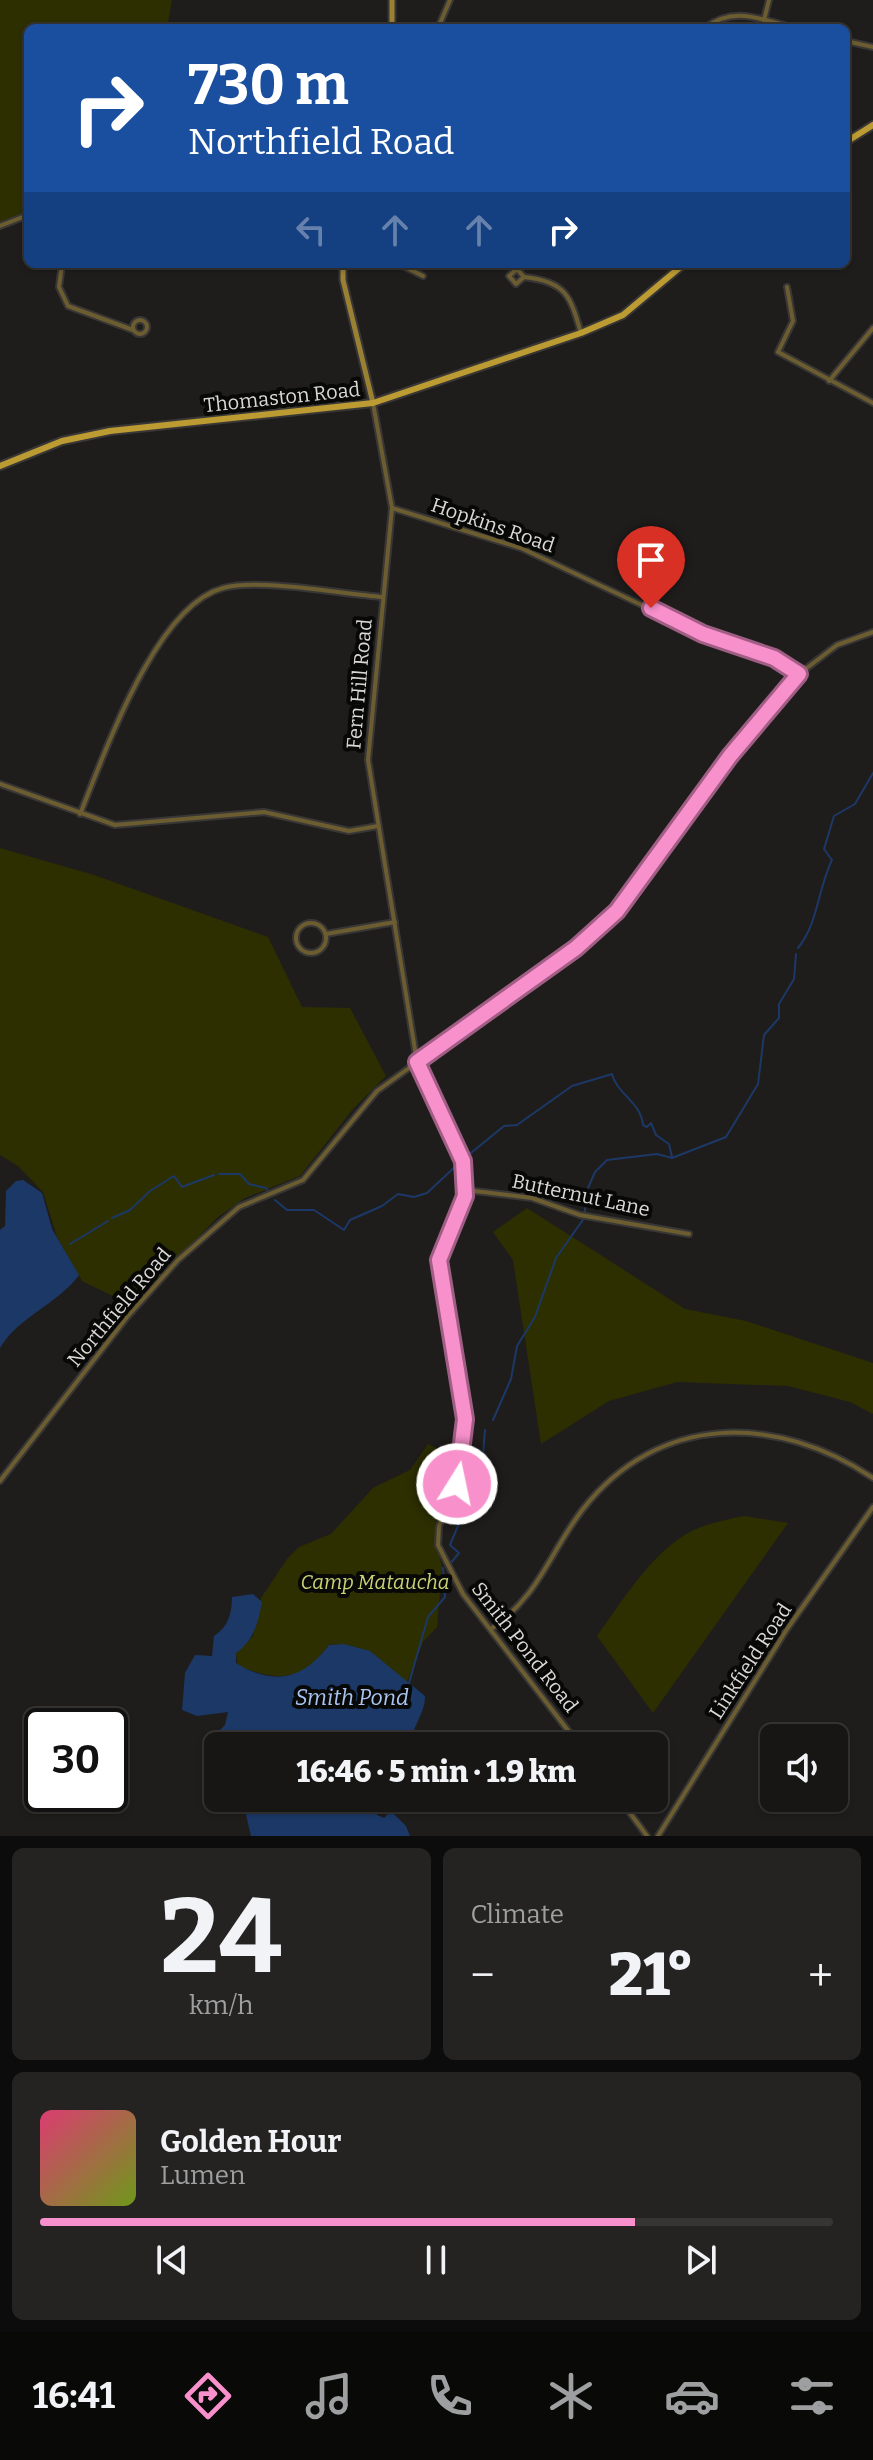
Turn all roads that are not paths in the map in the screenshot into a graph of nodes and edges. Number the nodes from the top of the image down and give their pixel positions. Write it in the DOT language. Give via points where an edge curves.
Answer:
graph roads {
  1 [pos="392,0"];
  2 [pos="450,0"];
  3 [pos="769,0"];
  4 [pos="764,20"];
  5 [pos="392,24"];
  6 [pos="440,24"];
  7 [pos="711,24"];
  8 [pos="780,24"];
  9 [pos="850,42"];
  10 [pos="873,47"];
  11 [pos="873,125"];
  12 [pos="850,139"];
  13 [pos="24,217"];
  14 [pos="0,226"];
  15 [pos="61,268"];
  16 [pos="343,268"];
  17 [pos="407,268"];
  18 [pos="679,268"];
  19 [pos="423,276"];
  20 [pos="524,277"];
  21 [pos="787,287"];
  22 [pos="873,328"];
  23 [pos="133,330"];
  24 [pos="581,333"];
  25 [pos="829,381"];
  26 [pos="373,403"];
  27 [pos="873,403"];
  28 [pos="0,466"];
  29 [pos="392,508"];
  30 [pos="382,597"];
  31 [pos="873,632"];
  32 [pos="799,674"];
  33 [pos="0,784"];
  34 [pos="80,814"];
  35 [pos="378,826"];
  36 [pos="395,922"];
  37 [pos="325,934"];
  38 [pos="417,1062"];
  39 [pos="466,1190"];
  40 [pos="689,1234"];
  41 [pos="873,1478"];
  42 [pos="0,1481"];
  43 [pos="873,1507"];
  44 [pos="490,1629"];
  45 [pos="569,1732"];
  46 [pos="629,1812"];
  47 [pos="647,1836"];
  48 [pos="658,1836"];
  1 -- 5 [label="main road"];
  2 -- 6 [label="street"];
  3 -- 4 [label="street"];
  4 -- 7 [label="street" via="726,15"];
  4 -- 8 [label="street"];
  9 -- 10 [label="street"];
  11 -- 12 [label="main road"];
  13 -- 14 [label="street"];
  15 -- 23 [label="street" via="59,287 68,306"];
  16 -- 26 [label="main road"];
  17 -- 19 [label="street"];
  18 -- 24 [label="main road, Thomaston Road" via="623,315"];
  20 -- 24 [label="street" via="551,281 564,291"];
  21 -- 25 [label="street" via="793,321 778,349 780,355"];
  22 -- 25 [label="street"];
  24 -- 26 [label="main road, Thomaston Road"];
  25 -- 27 [label="street"];
  26 -- 28 [label="main road, Thomaston Road" via="110,431 62,441"];
  26 -- 29 [label="street, Fern Hill Road"];
  29 -- 30 [label="street, Fern Hill Road"];
  29 -- 32 [label="street, Hopkins Road" via="521,548 703,634 774,658"];
  30 -- 34 [label="street" via="252,586 223,588 193,602 169,626 107,745"];
  30 -- 35 [label="street, Fern Hill Road" via="368,760"];
  31 -- 32 [label="street, Northfield Road" via="837,645"];
  32 -- 38 [label="street, Northfield Road" via="742,741 617,911 576,948"];
  33 -- 34 [label="street"];
  34 -- 35 [label="street" via="128,826 264,812 349,831"];
  35 -- 36 [label="street, Fern Hill Road"];
  36 -- 37 [label="street"];
  36 -- 38 [label="street, Fern Hill Road"];
  37 -- 37 [label="street" via="308,923 299,928 297,941 303,950 313,952 323,946"];
  38 -- 39 [label="street" via="463,1161"];
  38 -- 42 [label="street, Northfield Road" via="370,1097 303,1180 239,1207 178,1260 134,1308"];
  39 -- 40 [label="street, Butternut Lane" via="532,1198 586,1215"];
  39 -- 44 [label="street, Smith Pond Road" via="439,1260 465,1436 458,1479 438,1539 451,1575"];
  41 -- 44 [label="street" via="819,1447 779,1435 715,1434 664,1447 596,1493 532,1593"];
  43 -- 48 [label="street, Linkfield Road" via="787,1629"];
  44 -- 45 [label="street, Smith Pond Road"];
  46 -- 47 [label="street"];
}
